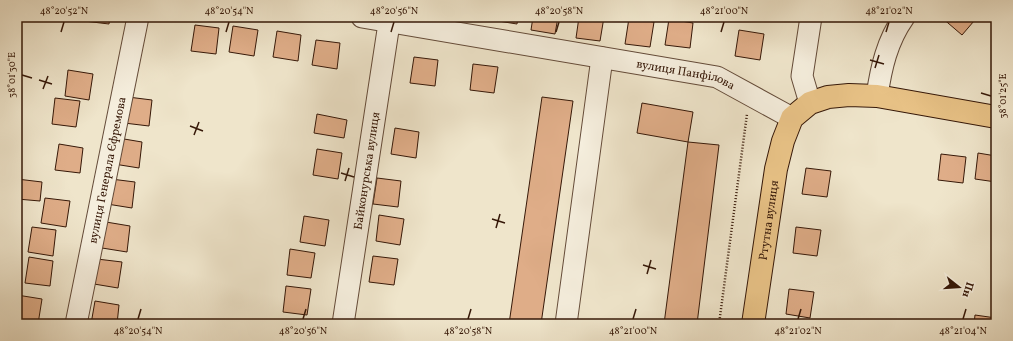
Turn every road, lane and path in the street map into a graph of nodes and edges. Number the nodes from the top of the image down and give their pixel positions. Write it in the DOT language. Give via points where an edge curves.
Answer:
graph roads {
  1 [pos="138,17"];
  2 [pos="362,17"];
  3 [pos="811,17"];
  4 [pos="904,17"];
  5 [pos="390,20"];
  6 [pos="602,58"];
  7 [pos="750,95"];
  8 [pos="877,96"];
  9 [pos="810,103"];
  10 [pos="996,117"];
  11 [pos="792,118"];
  12 [pos="76,324"];
  13 [pos="343,324"];
  14 [pos="566,324"];
  15 [pos="719,324"];
  16 [pos="753,324"];
  1 -- 12 [label="street, вулиця Генерала Єфремова"];
  2 -- 5 [label="street, вулиця Панфілова"];
  3 -- 9 [label="street" via="802,76"];
  4 -- 8 [label="street" via="880,70"];
  5 -- 6 [label="street, вулиця Панфілова"];
  5 -- 13 [label="street, Байконурська вулиця"];
  6 -- 7 [label="street, вулиця Панфілова" via="717,78"];
  6 -- 14 [label="street"];
  7 -- 11 [label="street, вулиця Панфілова"];
  7 -- 15 [label="path"];
  8 -- 9 [label="main road" via="828,97"];
  8 -- 10 [label="main road"];
  9 -- 11 [label="main road"];
  11 -- 16 [label="main road, Ртутна вулиця" via="776,169"];
}
